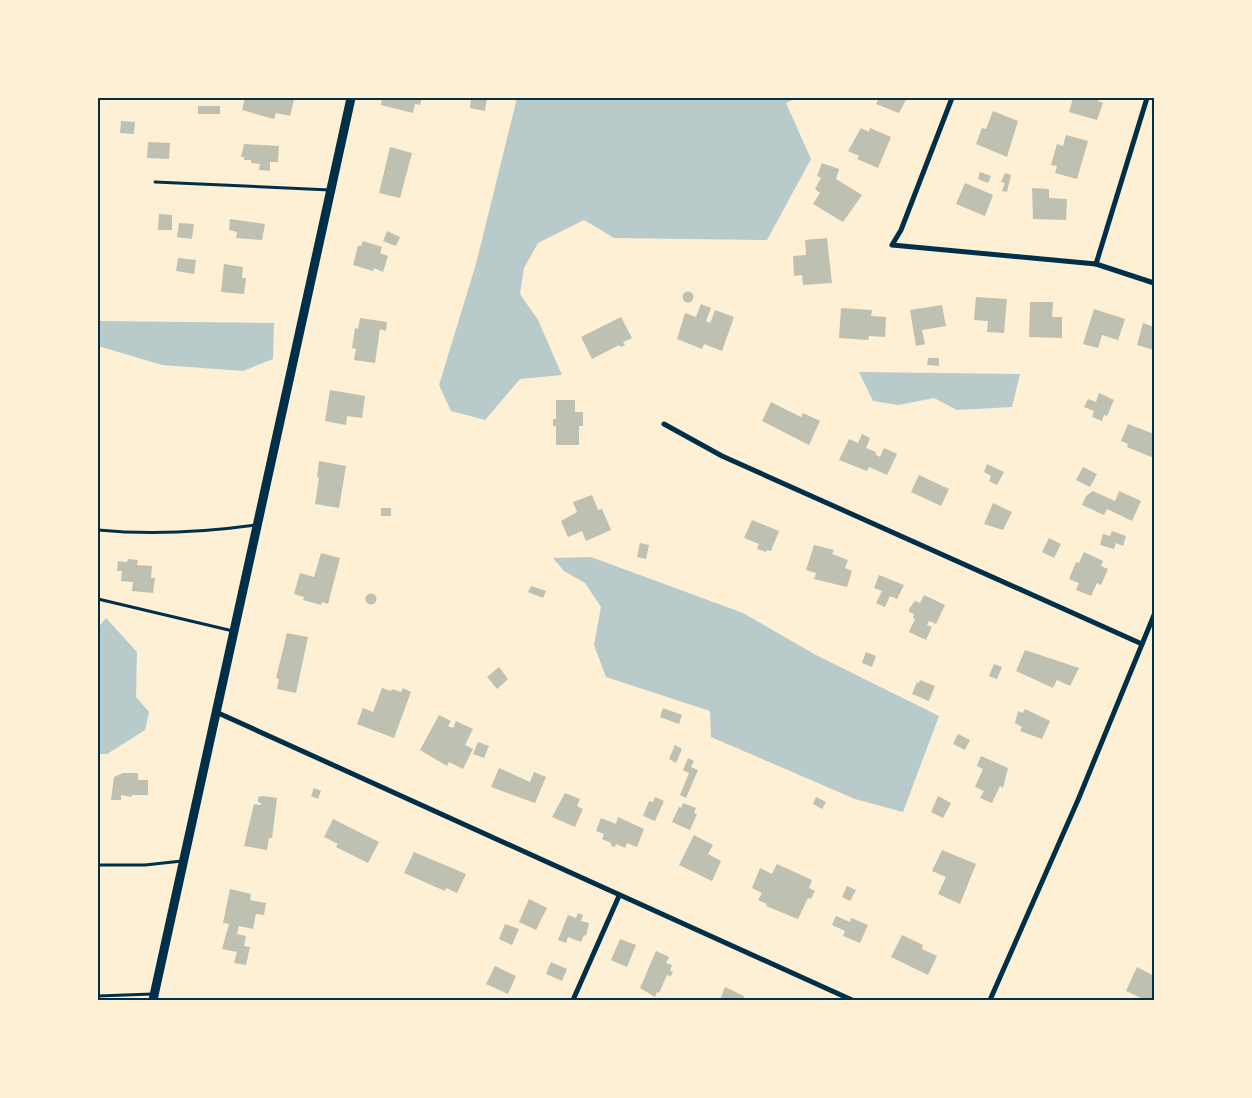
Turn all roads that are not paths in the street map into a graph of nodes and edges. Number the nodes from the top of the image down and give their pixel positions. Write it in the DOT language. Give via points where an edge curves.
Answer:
graph roads {
  1 [pos="351,98"];
  2 [pos="952,98"];
  3 [pos="1147,98"];
  4 [pos="155,182"];
  5 [pos="330,190"];
  6 [pos="1096,264"];
  7 [pos="1154,283"];
  8 [pos="664,424"];
  9 [pos="257,525"];
  10 [pos="98,530"];
  11 [pos="98,599"];
  12 [pos="1154,615"];
  13 [pos="233,631"];
  14 [pos="1142,644"];
  15 [pos="216,712"];
  16 [pos="184,860"];
  17 [pos="98,865"];
  18 [pos="619,896"];
  19 [pos="98,996"];
  20 [pos="154,997"];
  21 [pos="573,1000"];
  22 [pos="852,1000"];
  23 [pos="990,1000"];
  1 -- 5 [label="street"];
  2 -- 6 [label="street" via="892,245"];
  3 -- 6 [label="street"];
  4 -- 5 [label="lane"];
  5 -- 9 [label="street"];
  6 -- 7 [label="street"];
  8 -- 14 [label="street" via="722,456"];
  9 -- 10 [label="lane" via="197,530"];
  9 -- 13 [label="street"];
  11 -- 13 [label="lane"];
  12 -- 14 [label="street"];
  13 -- 15 [label="street"];
  14 -- 23 [label="street"];
  15 -- 16 [label="street"];
  15 -- 18 [label="street"];
  16 -- 17 [label="lane"];
  16 -- 20 [label="street"];
  18 -- 21 [label="street"];
  18 -- 22 [label="street"];
  19 -- 20 [label="lane"];
}
